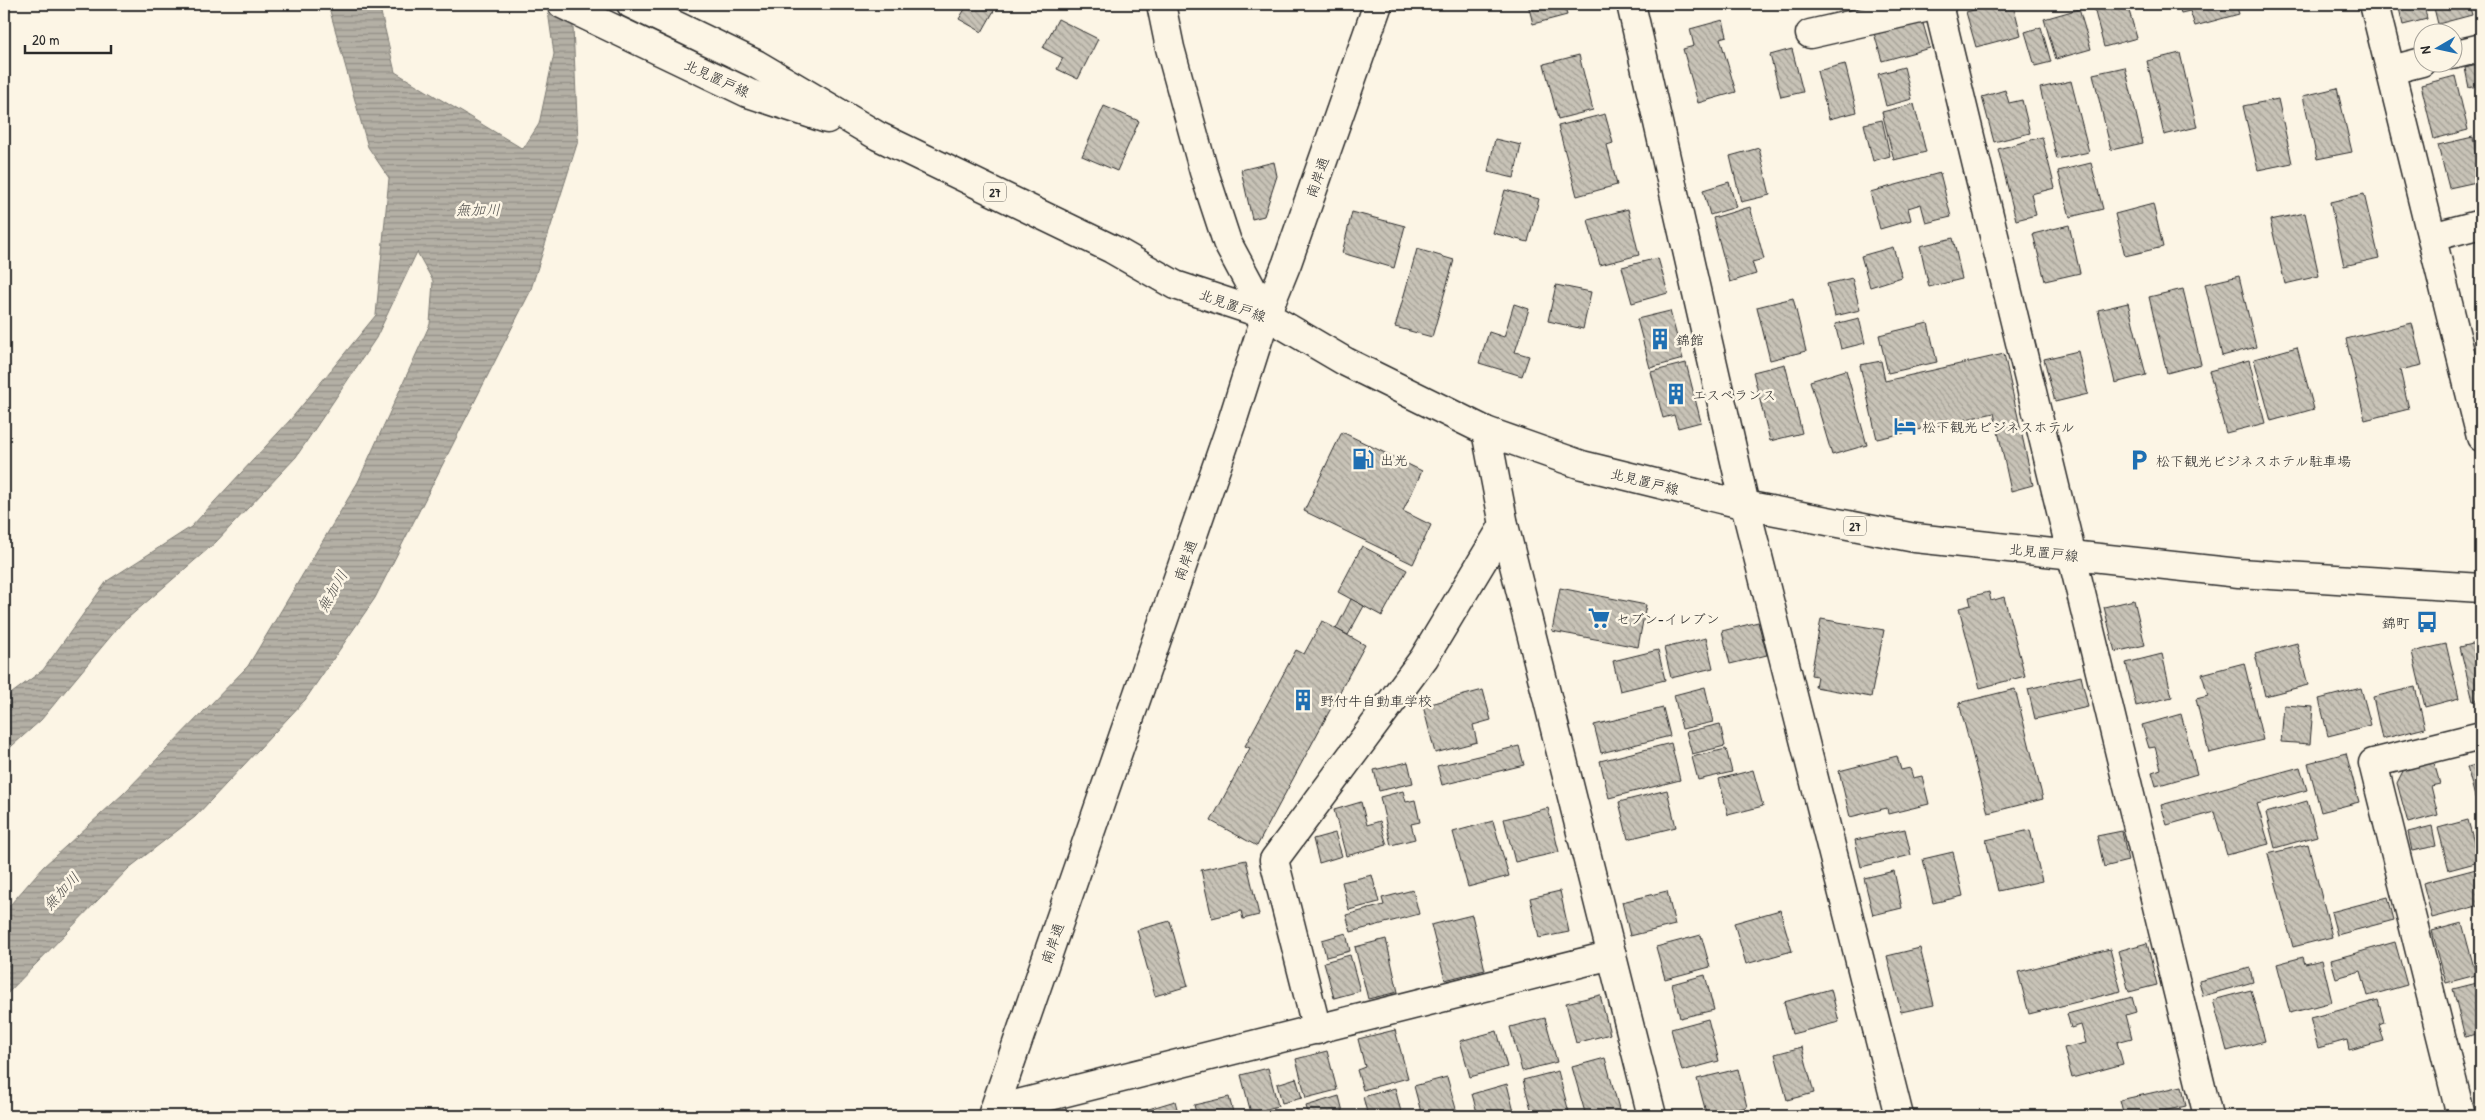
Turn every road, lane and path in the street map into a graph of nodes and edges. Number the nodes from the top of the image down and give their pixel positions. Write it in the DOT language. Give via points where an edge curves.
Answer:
graph roads {
  1 [pos="562,4"];
  2 [pos="631,4"];
  3 [pos="1161,4"];
  4 [pos="1378,4"];
  5 [pos="1631,4"];
  6 [pos="1940,4"];
  7 [pos="2374,4"];
  8 [pos="1810,34"];
  9 [pos="2481,48"];
  10 [pos="2462,53"];
  11 [pos="2412,65"];
  12 [pos="2391,70"];
  13 [pos="878,136"];
  14 [pos="2481,224"];
  15 [pos="2432,237"];
  16 [pos="1266,315"];
  17 [pos="1486,431"];
  18 [pos="2481,437"];
  19 [pos="1745,505"];
  20 [pos="1504,526"];
  21 [pos="2071,555"];
  22 [pos="2481,588"];
  23 [pos="2481,736"];
  24 [pos="1612,954"];
  25 [pos="1316,1030"];
  26 [pos="993,1113"];
  27 [pos="1652,1116"];
  28 [pos="1899,1116"];
  29 [pos="2208,1116"];
  30 [pos="2461,1116"];
  1 -- 13 [label="street, 北見置戸線 / 27" via="748,93"];
  2 -- 13 [label="street, 北見置戸線 / 27" via="756,64"];
  3 -- 16 [label="street" via="1204,172 1228,242"];
  4 -- 16 [label="street, 南岸通"];
  5 -- 19 [label="street"];
  6 -- 8 [label="street"];
  6 -- 21 [label="street"];
  7 -- 12 [label="street"];
  9 -- 10 [label="street"];
  11 -- 12 [label="street"];
  12 -- 15 [label="street"];
  13 -- 16 [label="street, 北見置戸線 / 27" via="1112,249 1175,285"];
  14 -- 15 [label="street"];
  15 -- 18 [label="street"];
  16 -- 17 [label="street, 北見置戸線 / 27" via="1346,362"];
  16 -- 26 [label="street, 南岸通"];
  17 -- 19 [label="street, 北見置戸線 / 27" via="1582,465"];
  17 -- 20 [label="street"];
  19 -- 21 [label="street, 北見置戸線 / 27" via="1915,538"];
  19 -- 28 [label="street"];
  20 -- 24 [label="street"];
  20 -- 25 [label="street" via="1424,658 1274,860"];
  21 -- 22 [label="street, 北見置戸線 / 27" via="2239,573"];
  21 -- 29 [label="street"];
  23 -- 30 [label="street" via="2373,763"];
  24 -- 25 [label="street"];
  24 -- 27 [label="street"];
  25 -- 26 [label="street"];
}
